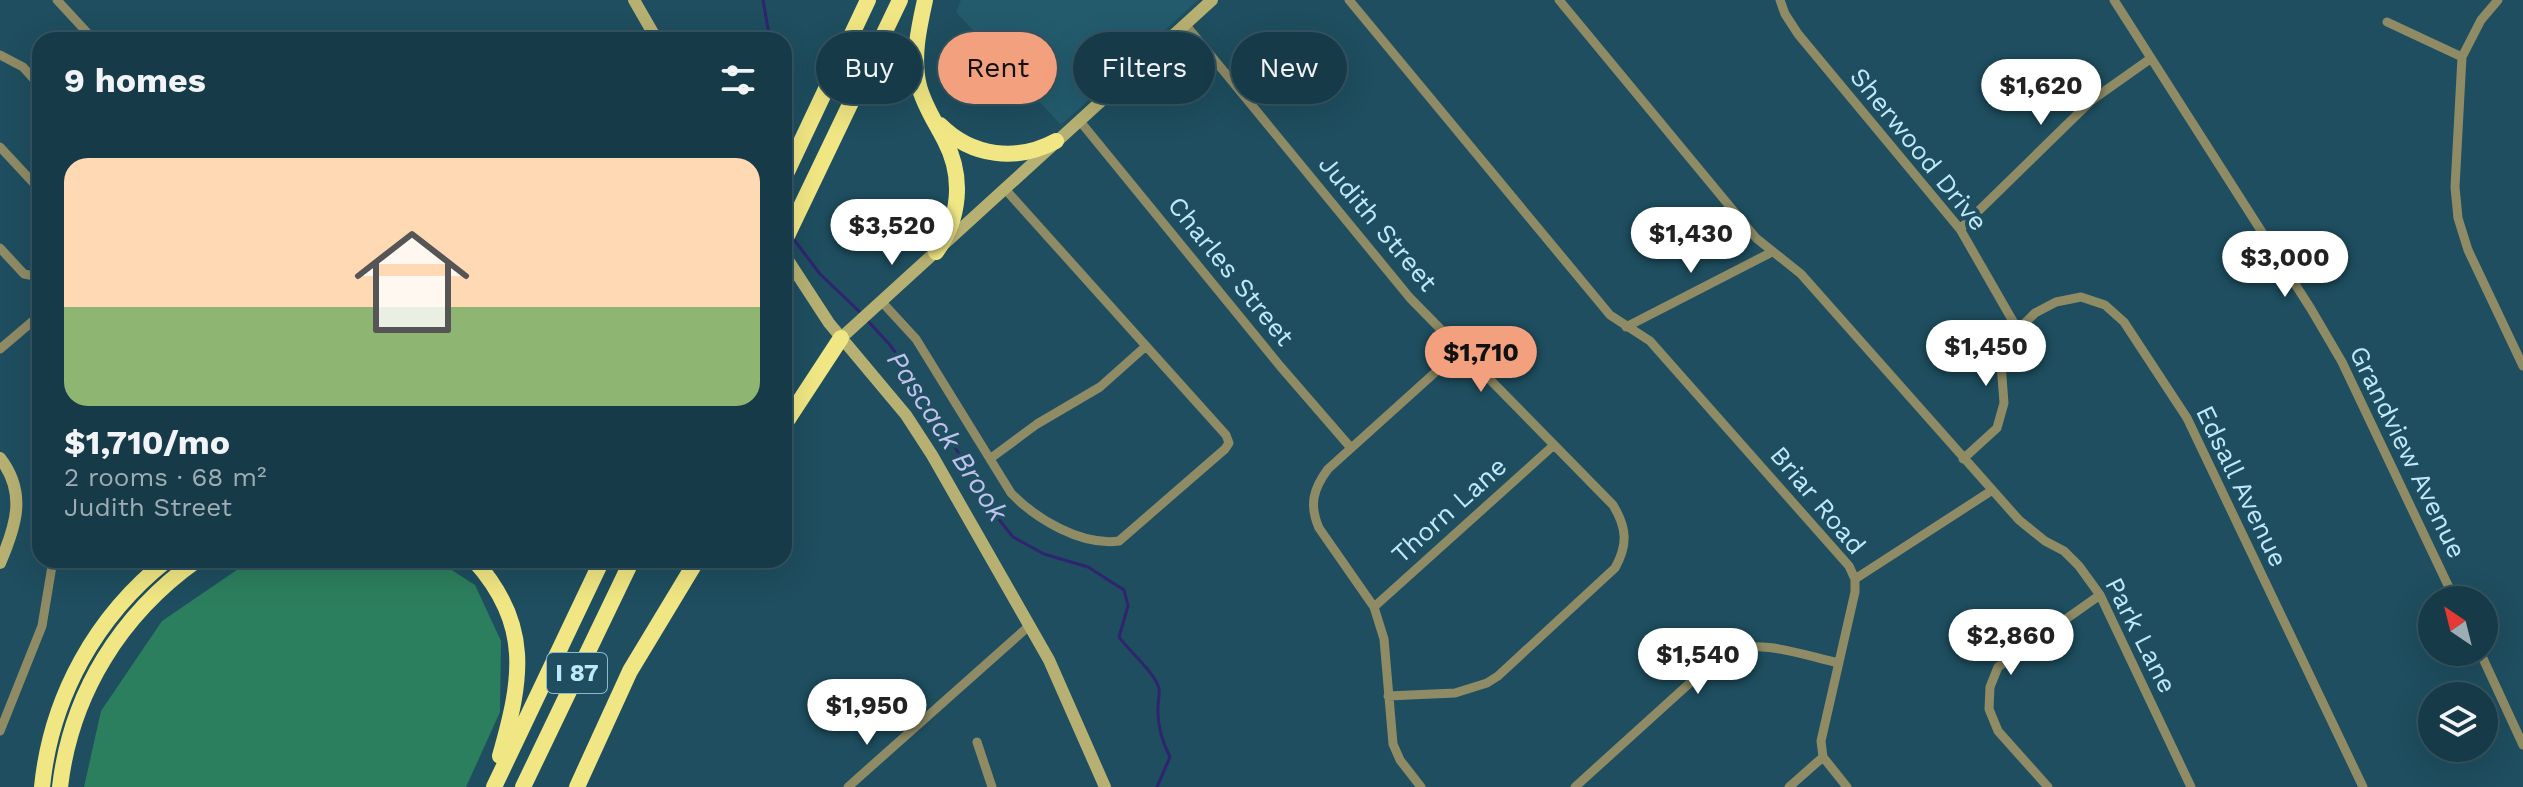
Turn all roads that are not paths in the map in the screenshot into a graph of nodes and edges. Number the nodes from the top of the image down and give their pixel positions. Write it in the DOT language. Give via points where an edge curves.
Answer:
graph roads {
  1 [pos="57,0"];
  2 [pos="634,0"];
  3 [pos="868,0"];
  4 [pos="900,0"];
  5 [pos="925,0"];
  6 [pos="1212,0"];
  7 [pos="1349,0"];
  8 [pos="1559,0"];
  9 [pos="1780,0"];
  10 [pos="2114,0"];
  11 [pos="2498,0"];
  12 [pos="2387,22"];
  13 [pos="1185,24"];
  14 [pos="87,32"];
  15 [pos="652,32"];
  16 [pos="0,55"];
  17 [pos="2462,57"];
  18 [pos="2150,59"];
  19 [pos="32,77"];
  20 [pos="925,103"];
  21 [pos="1079,120"];
  22 [pos="1056,141"];
  23 [pos="0,147"];
  24 [pos="792,161"];
  25 [pos="32,181"];
  26 [pos="1005,189"];
  27 [pos="792,225"];
  28 [pos="1960,229"];
  29 [pos="0,248"];
  30 [pos="936,252"];
  31 [pos="1772,252"];
  32 [pos="792,266"];
  33 [pos="32,276"];
  34 [pos="876,305"];
  35 [pos="32,322"];
  36 [pos="1626,327"];
  37 [pos="2018,330"];
  38 [pos="841,338"];
  39 [pos="1146,346"];
  40 [pos="0,349"];
  41 [pos="1460,350"];
  42 [pos="2523,366"];
  43 [pos="792,413"];
  44 [pos="1554,445"];
  45 [pos="1351,448"];
  46 [pos="0,458"];
  47 [pos="991,458"];
  48 [pos="1963,459"];
  49 [pos="1991,491"];
  50 [pos="0,563"];
  51 [pos="52,568"];
  52 [pos="159,568"];
  53 [pos="186,568"];
  54 [pos="480,568"];
  55 [pos="598,568"];
  56 [pos="628,568"];
  57 [pos="692,568"];
  58 [pos="1855,579"];
  59 [pos="2448,586"];
  60 [pos="2100,595"];
  61 [pos="1374,607"];
  62 [pos="1030,625"];
  63 [pos="1839,663"];
  64 [pos="2486,666"];
  65 [pos="1388,696"];
  66 [pos="560,710"];
  67 [pos="0,731"];
  68 [pos="977,742"];
  69 [pos="2523,745"];
  70 [pos="1823,757"];
  71 [pos="1100,785"];
  72 [pos="42,787"];
  73 [pos="60,787"];
  74 [pos="493,787"];
  75 [pos="523,787"];
  76 [pos="533,787"];
  77 [pos="577,787"];
  78 [pos="848,787"];
  79 [pos="992,787"];
  80 [pos="1421,787"];
  81 [pos="1575,787"];
  82 [pos="1789,787"];
  83 [pos="1847,787"];
  84 [pos="2048,787"];
  85 [pos="2191,787"];
  86 [pos="2363,787"];
  1 -- 14 [label="street"];
  2 -- 15 [label="street"];
  3 -- 24 [label="highway"];
  4 -- 27 [label="highway"];
  5 -- 20 [label="highway" via="916,62"];
  6 -- 13 [label="street"];
  7 -- 36 [label="street, Briar Road" via="1610,315"];
  8 -- 31 [label="street, Park Lane"];
  9 -- 28 [label="street, Sherwood Drive" via="1798,34"];
  10 -- 18 [label="street, Grandview Avenue"];
  11 -- 17 [label="street"];
  12 -- 17 [label="street"];
  13 -- 21 [label="street"];
  13 -- 41 [label="street, Judith Street" via="1410,298"];
  16 -- 19 [label="street"];
  17 -- 42 [label="street" via="2458,218"];
  18 -- 28 [label="street" via="2092,100"];
  18 -- 59 [label="street, Grandview Avenue" via="2342,362"];
  20 -- 22 [label="highway" via="948,133 981,150 1018,154"];
  20 -- 30 [label="highway" via="957,175 953,220"];
  21 -- 22 [label="street"];
  21 -- 45 [label="street, Charles Street"];
  22 -- 26 [label="street"];
  23 -- 25 [label="street"];
  26 -- 30 [label="street"];
  26 -- 39 [label="street"];
  28 -- 37 [label="street, Sherwood Drive"];
  29 -- 33 [label="street" via="24,274"];
  30 -- 34 [label="street"];
  31 -- 36 [label="street"];
  31 -- 48 [label="street, Park Lane" via="1801,274"];
  32 -- 38 [label="street"];
  34 -- 38 [label="street"];
  34 -- 47 [label="street" via="916,339"];
  35 -- 40 [label="street"];
  36 -- 58 [label="street, Briar Road" via="1650,341"];
  37 -- 48 [label="street" via="2001,364 2004,403 1997,428"];
  37 -- 86 [label="street, Edsall Avenue" via="2046,307 2081,297 2105,305 2124,322 2187,418"];
  38 -- 43 [label="highway"];
  38 -- 62 [label="street" via="906,415"];
  39 -- 47 [label="street" via="1100,387"];
  39 -- 47 [label="street" via="1229,443 1126,537 1105,541 1048,523 1011,493"];
  41 -- 44 [label="street, Judith Street"];
  41 -- 45 [label="street"];
  44 -- 61 [label="street, Thorn Lane"];
  44 -- 65 [label="street, Judith Street" via="1622,519 1624,552 1615,568 1487,683 1455,693"];
  45 -- 61 [label="street" via="1318,482 1313,514"];
  46 -- 50 [label="street" via="18,498"];
  48 -- 49 [label="street, Park Lane"];
  49 -- 58 [label="street"];
  49 -- 60 [label="street, Park Lane" via="2019,520 2064,551"];
  51 -- 67 [label="street" via="42,626"];
  52 -- 72 [label="highway" via="116,609 76,669 55,722"];
  53 -- 73 [label="highway" via="142,607 101,662 73,726"];
  54 -- 74 [label="highway" via="506,610 518,657 515,703"];
  55 -- 74 [label="highway, I 87"];
  56 -- 66 [label="highway, I 87"];
  57 -- 77 [label="highway" via="630,671"];
  58 -- 63 [label="street, Briar Road"];
  60 -- 84 [label="street" via="1998,667 1990,687 1989,709 1998,731"];
  60 -- 85 [label="street, Park Lane"];
  61 -- 65 [label="street" via="1384,639"];
  62 -- 71 [label="street" via="1060,683"];
  62 -- 78 [label="street"];
  63 -- 70 [label="street, Briar Road" via="1821,741"];
  63 -- 81 [label="street" via="1760,645 1724,652"];
  64 -- 69 [label="street"];
  65 -- 80 [label="street" via="1393,744"];
  66 -- 75 [label="highway, I 87"];
  66 -- 76 [label="highway"];
  68 -- 79 [label="street"];
  70 -- 82 [label="street"];
  70 -- 83 [label="street"];
}
